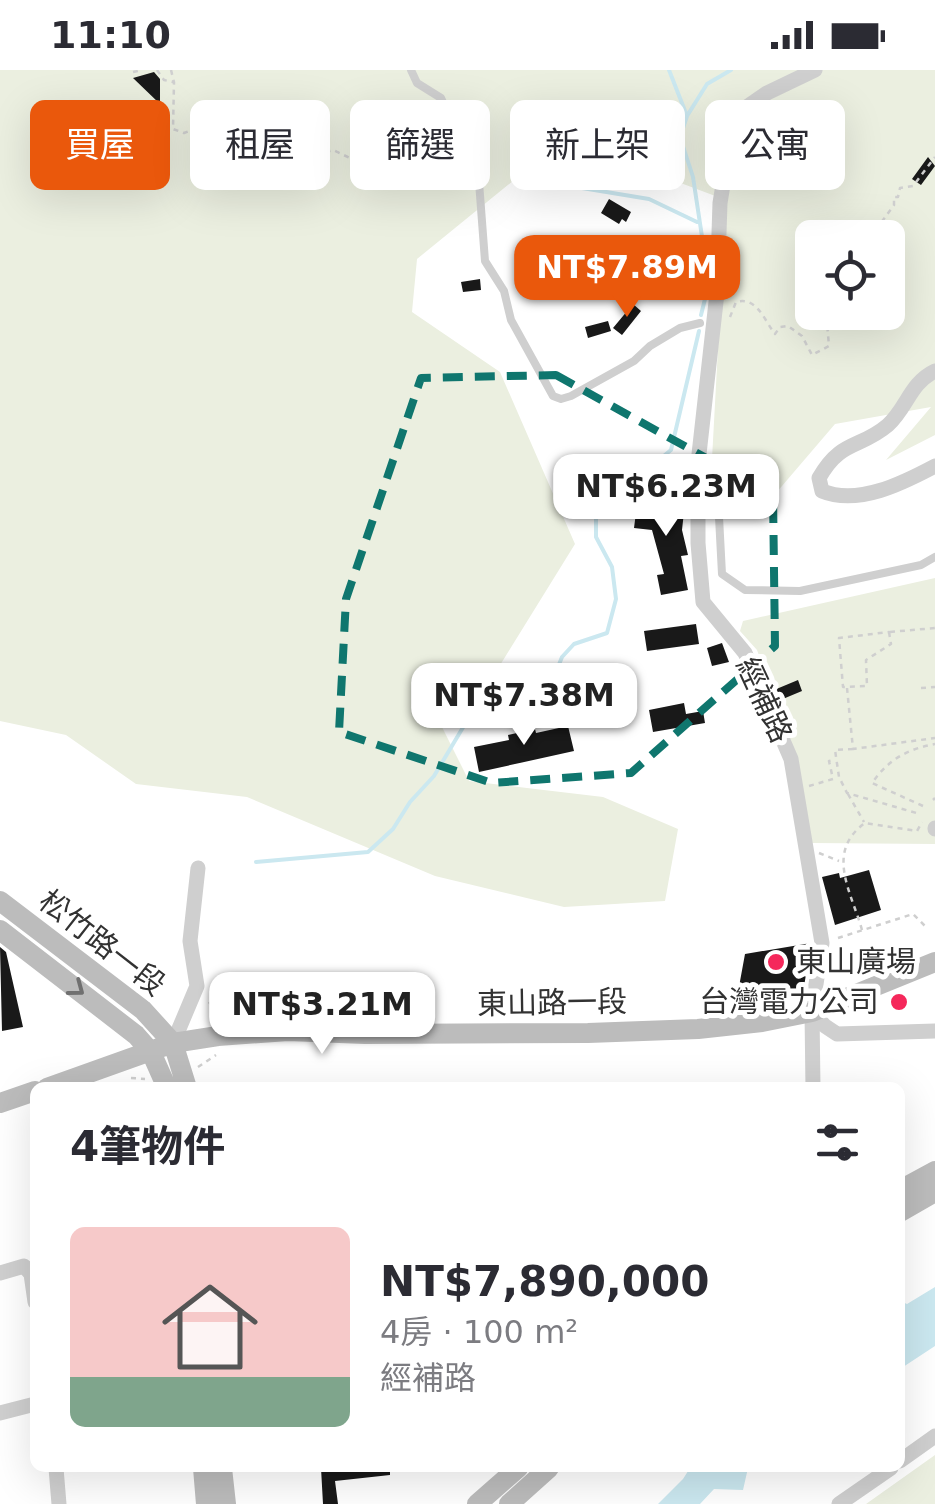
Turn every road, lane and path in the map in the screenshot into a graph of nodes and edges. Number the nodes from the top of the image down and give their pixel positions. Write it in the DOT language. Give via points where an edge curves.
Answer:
graph roads {
  1 [pos="142,70"];
  2 [pos="157,70"];
  3 [pos="172,70"];
  4 [pos="411,70"];
  5 [pos="815,70"];
  6 [pos="133,72"];
  7 [pos="174,82"];
  8 [pos="442,100"];
  9 [pos="935,156"];
  10 [pos="350,158"];
  11 [pos="480,190"];
  12 [pos="884,220"];
  13 [pos="706,325"];
  14 [pos="828,330"];
  15 [pos="935,371"];
  16 [pos="935,466"];
  17 [pos="718,498"];
  18 [pos="935,557"];
  19 [pos="935,628"];
  20 [pos="889,632"];
  21 [pos="847,687"];
  22 [pos="935,687"];
  23 [pos="921,688"];
  24 [pos="935,738"];
  25 [pos="935,744"];
  26 [pos="853,748"];
  27 [pos="836,760"];
  28 [pos="823,784"];
  29 [pos="847,792"];
  30 [pos="922,806"];
  31 [pos="920,814"];
  32 [pos="865,823"];
  33 [pos="930,826"];
  34 [pos="808,852"];
  35 [pos="842,862"];
  36 [pos="198,868"];
  37 [pos="0,901"];
  38 [pos="925,926"];
  39 [pos="0,930"];
  40 [pos="862,930"];
  41 [pos="822,943"];
  42 [pos="935,962"];
  43 [pos="210,1002"];
  44 [pos="216,1012"];
  45 [pos="812,1012"];
  46 [pos="935,1031"];
  47 [pos="173,1043"];
  48 [pos="151,1052"];
  49 [pos="220,1052"];
  50 [pos="197,1068"];
  51 [pos="132,1078"];
  52 [pos="145,1079"];
  53 [pos="65,1082"];
  54 [pos="164,1082"];
  55 [pos="185,1082"];
  56 [pos="813,1082"];
  57 [pos="30,1094"];
  58 [pos="0,1103"];
  59 [pos="935,1171"];
  60 [pos="905,1187"];
  61 [pos="935,1192"];
  62 [pos="905,1209"];
  63 [pos="0,1273"];
  64 [pos="30,1273"];
  65 [pos="30,1405"];
  66 [pos="0,1413"];
  67 [pos="935,1436"];
  68 [pos="905,1457"];
  69 [pos="56,1472"];
  70 [pos="203,1472"];
  71 [pos="222,1472"];
  72 [pos="508,1472"];
  73 [pos="545,1472"];
  74 [pos="885,1472"];
  75 [pos="59,1504"];
  76 [pos="206,1504"];
  77 [pos="226,1504"];
  78 [pos="477,1504"];
  79 [pos="508,1504"];
  80 [pos="839,1504"];
  1 -- 6 [label="path"];
  2 -- 7 [label="path"];
  3 -- 7 [label="path"];
  4 -- 8 [label="lane"];
  5 -- 13 [label="street, 經補路" via="740,110 720,203 717,293"];
  7 -- 10 [label="path" via="174,128 184,133 206,124 224,134 250,132 280,110 304,123 286,152 306,157 333,150"];
  9 -- 12 [label="path" via="913,186 900,188"];
  11 -- 13 [label="lane" via="485,261 553,396 571,396 680,328"];
  13 -- 14 [label="path" via="725,325 736,302 744,300 775,334 788,326 802,336 812,355 829,346"];
  13 -- 34 [label="street, 經補路" via="698,464 703,602 746,653 792,759"];
  15 -- 16 [label="street" via="920,379 888,424 829,461 822,491 878,491"];
  17 -- 18 [label="lane" via="722,574 745,590 800,590"];
  19 -- 20 [label="path"];
  20 -- 21 [label="path" via="891,644 866,660 867,686"];
  20 -- 21 [label="path" via="839,638"];
  21 -- 26 [label="path"];
  22 -- 23 [label="path"];
  24 -- 26 [label="path"];
  25 -- 30 [label="path" via="895,758 872,783"];
  26 -- 27 [label="path" via="834,750"];
  27 -- 28 [label="path" via="830,761 833,779"];
  27 -- 29 [label="path"];
  29 -- 31 [label="path"];
  29 -- 32 [label="path"];
  32 -- 33 [label="path" via="917,831"];
  32 -- 35 [label="path" via="851,833"];
  34 -- 35 [label="path"];
  34 -- 41 [label="street, 經補路"];
  35 -- 40 [label="path"];
  36 -- 47 [label="street" via="190,941 197,986"];
  37 -- 47 [label="main road, 松竹路一段" via="130,999"];
  38 -- 40 [label="path" via="914,914"];
  39 -- 48 [label="main road, 松竹路一段, one-way"];
  40 -- 41 [label="path"];
  41 -- 45 [label="street, 經補路"];
  42 -- 45 [label="main road, 東山路一段"];
  43 -- 44 [label="path"];
  45 -- 46 [label="street" via="837,1034"];
  45 -- 47 [label="main road, 東山路一段" via="698,1029 288,1031"];
  45 -- 56 [label="street, 經補路"];
  47 -- 48 [label="main road, 東山路一段"];
  47 -- 55 [label="main road, 松竹路一段"];
  48 -- 53 [label="main road, 東山路一段"];
  48 -- 54 [label="main road, 松竹路一段"];
  49 -- 50 [label="path"];
  51 -- 52 [label="path"];
  57 -- 58 [label="main road"];
  59 -- 60 [label="main road"];
  61 -- 62 [label="main road"];
  63 -- 64 [label="street" via="24,1266"];
  65 -- 66 [label="street"];
  67 -- 68 [label="street"];
  69 -- 75 [label="street"];
  70 -- 76 [label="main road"];
  71 -- 77 [label="main road"];
  72 -- 78 [label="main road"];
  73 -- 79 [label="main road"];
  74 -- 80 [label="street"];
}
